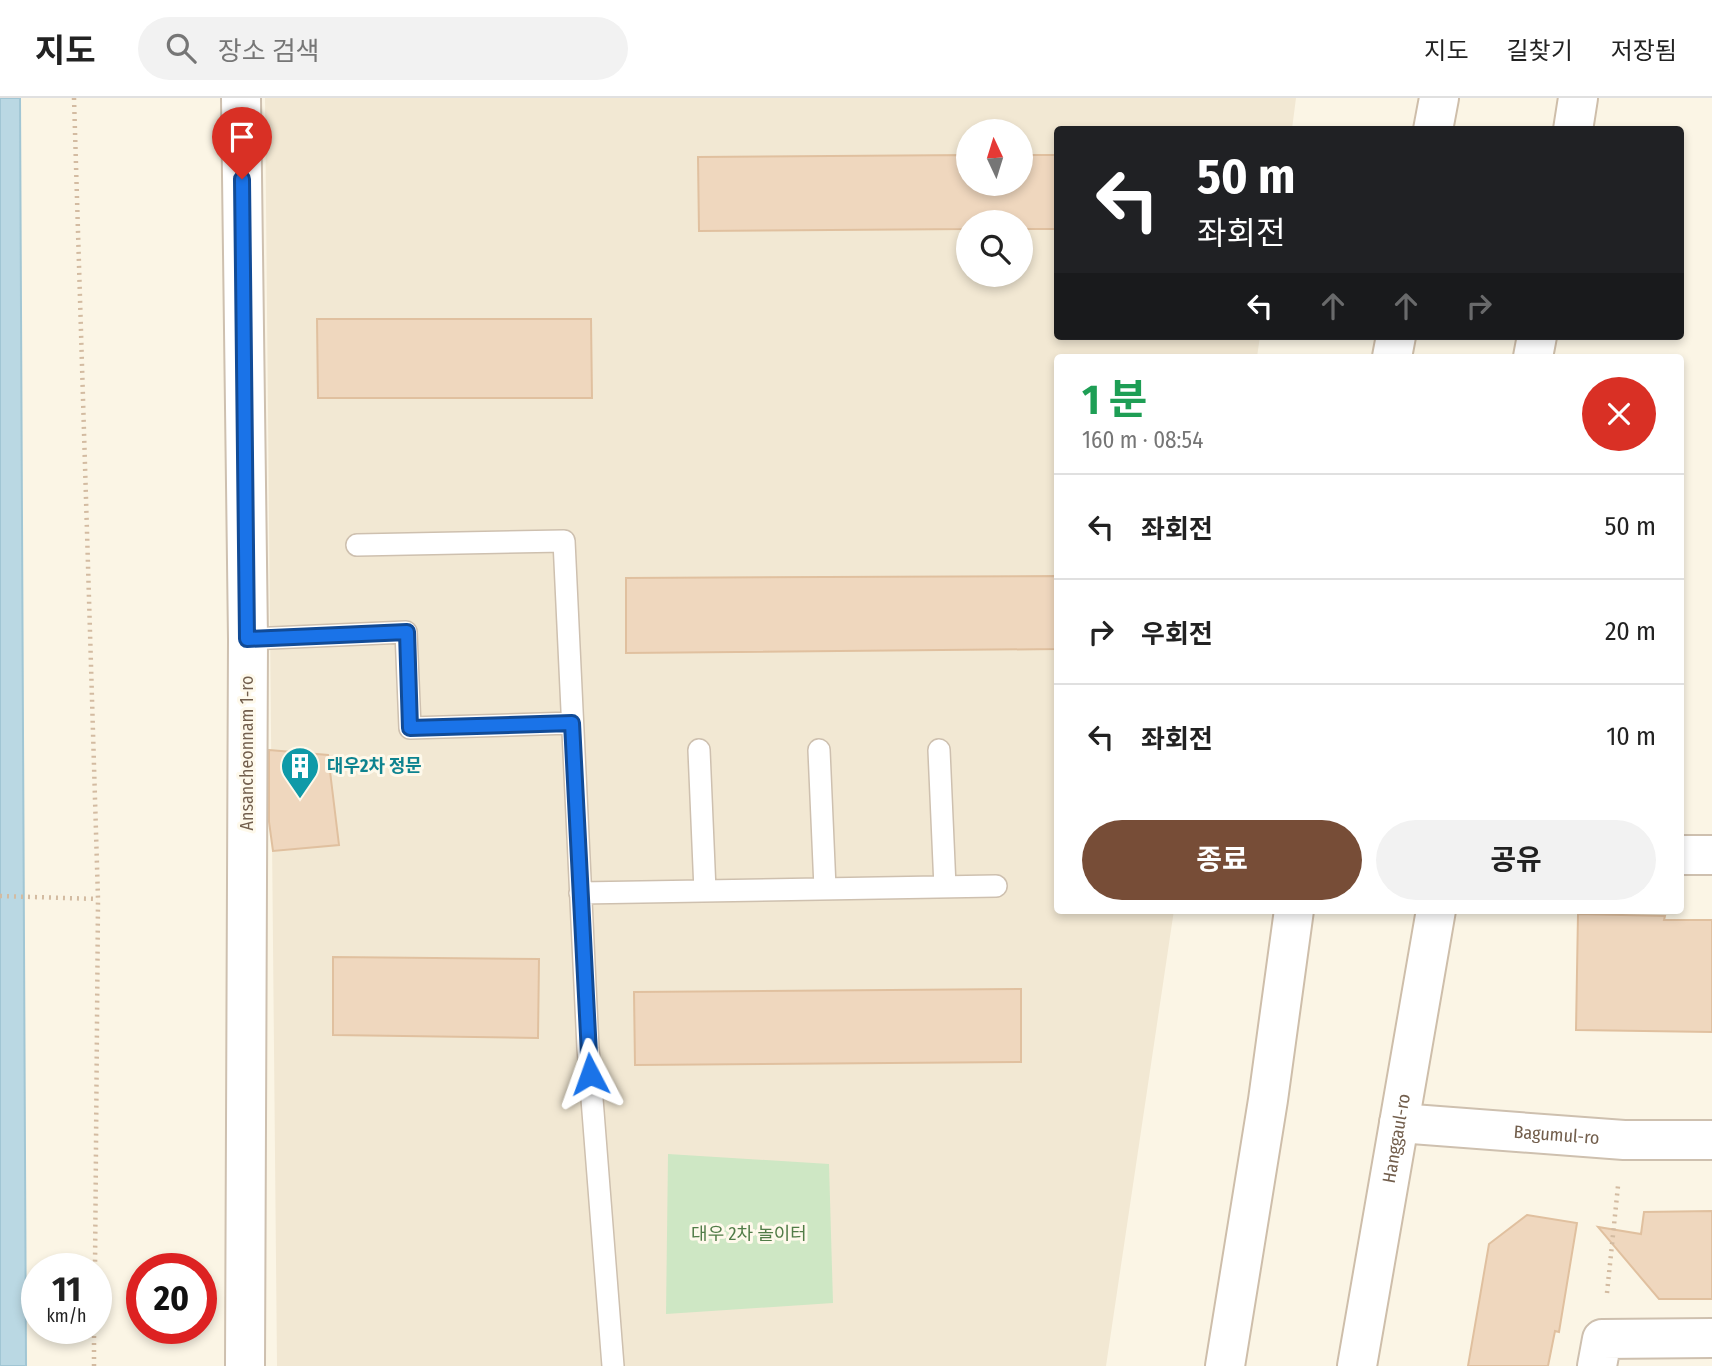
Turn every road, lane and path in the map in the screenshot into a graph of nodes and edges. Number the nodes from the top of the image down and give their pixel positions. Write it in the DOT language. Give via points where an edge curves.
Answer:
graph roads {
  1 [pos="75,98"];
  2 [pos="241,98"];
  3 [pos="1439,98"];
  4 [pos="1578,98"];
  5 [pos="1434,126"];
  6 [pos="1574,126"];
  7 [pos="357,545"];
  8 [pos="247,639"];
  9 [pos="572,723"];
  10 [pos="699,750"];
  11 [pos="819,750"];
  12 [pos="939,750"];
  13 [pos="1684,855"];
  14 [pos="1712,855"];
  15 [pos="996,886"];
  16 [pos="945,887"];
  17 [pos="825,888"];
  18 [pos="705,891"];
  19 [pos="580,893"];
  20 [pos="0,896"];
  21 [pos="98,898"];
  22 [pos="1293,914"];
  23 [pos="1435,914"];
  24 [pos="1399,1123"];
  25 [pos="1712,1140"];
  26 [pos="1620,1175"];
  27 [pos="95,1253"];
  28 [pos="1712,1338"];
  29 [pos="94,1344"];
  30 [pos="1599,1352"];
  31 [pos="94,1366"];
  32 [pos="245,1366"];
  33 [pos="613,1366"];
  34 [pos="1225,1366"];
  35 [pos="1357,1366"];
  1 -- 21 [label="path"];
  2 -- 8 [label="street, Ansancheonnam 1-ro"];
  3 -- 5 [label="street"];
  4 -- 6 [label="street"];
  7 -- 9 [label="lane" via="564,541"];
  8 -- 9 [label="lane" via="407,632 410,728"];
  8 -- 32 [label="street, Ansancheonnam 1-ro"];
  9 -- 19 [label="lane"];
  10 -- 18 [label="lane"];
  11 -- 17 [label="lane"];
  12 -- 16 [label="lane"];
  13 -- 14 [label="street"];
  15 -- 16 [label="lane"];
  16 -- 17 [label="lane"];
  17 -- 18 [label="lane"];
  18 -- 19 [label="lane"];
  19 -- 33 [label="lane" via="587,1048"];
  20 -- 21 [label="path"];
  21 -- 27 [label="path"];
  22 -- 34 [label="street"];
  23 -- 24 [label="street, Hanggaul-ro"];
  24 -- 25 [label="street, Bagumul-ro" via="1624,1140"];
  24 -- 35 [label="street, Hanggaul-ro"];
  26 -- 30 [label="path"];
  28 -- 30 [label="street"];
  29 -- 31 [label="path"];
}
